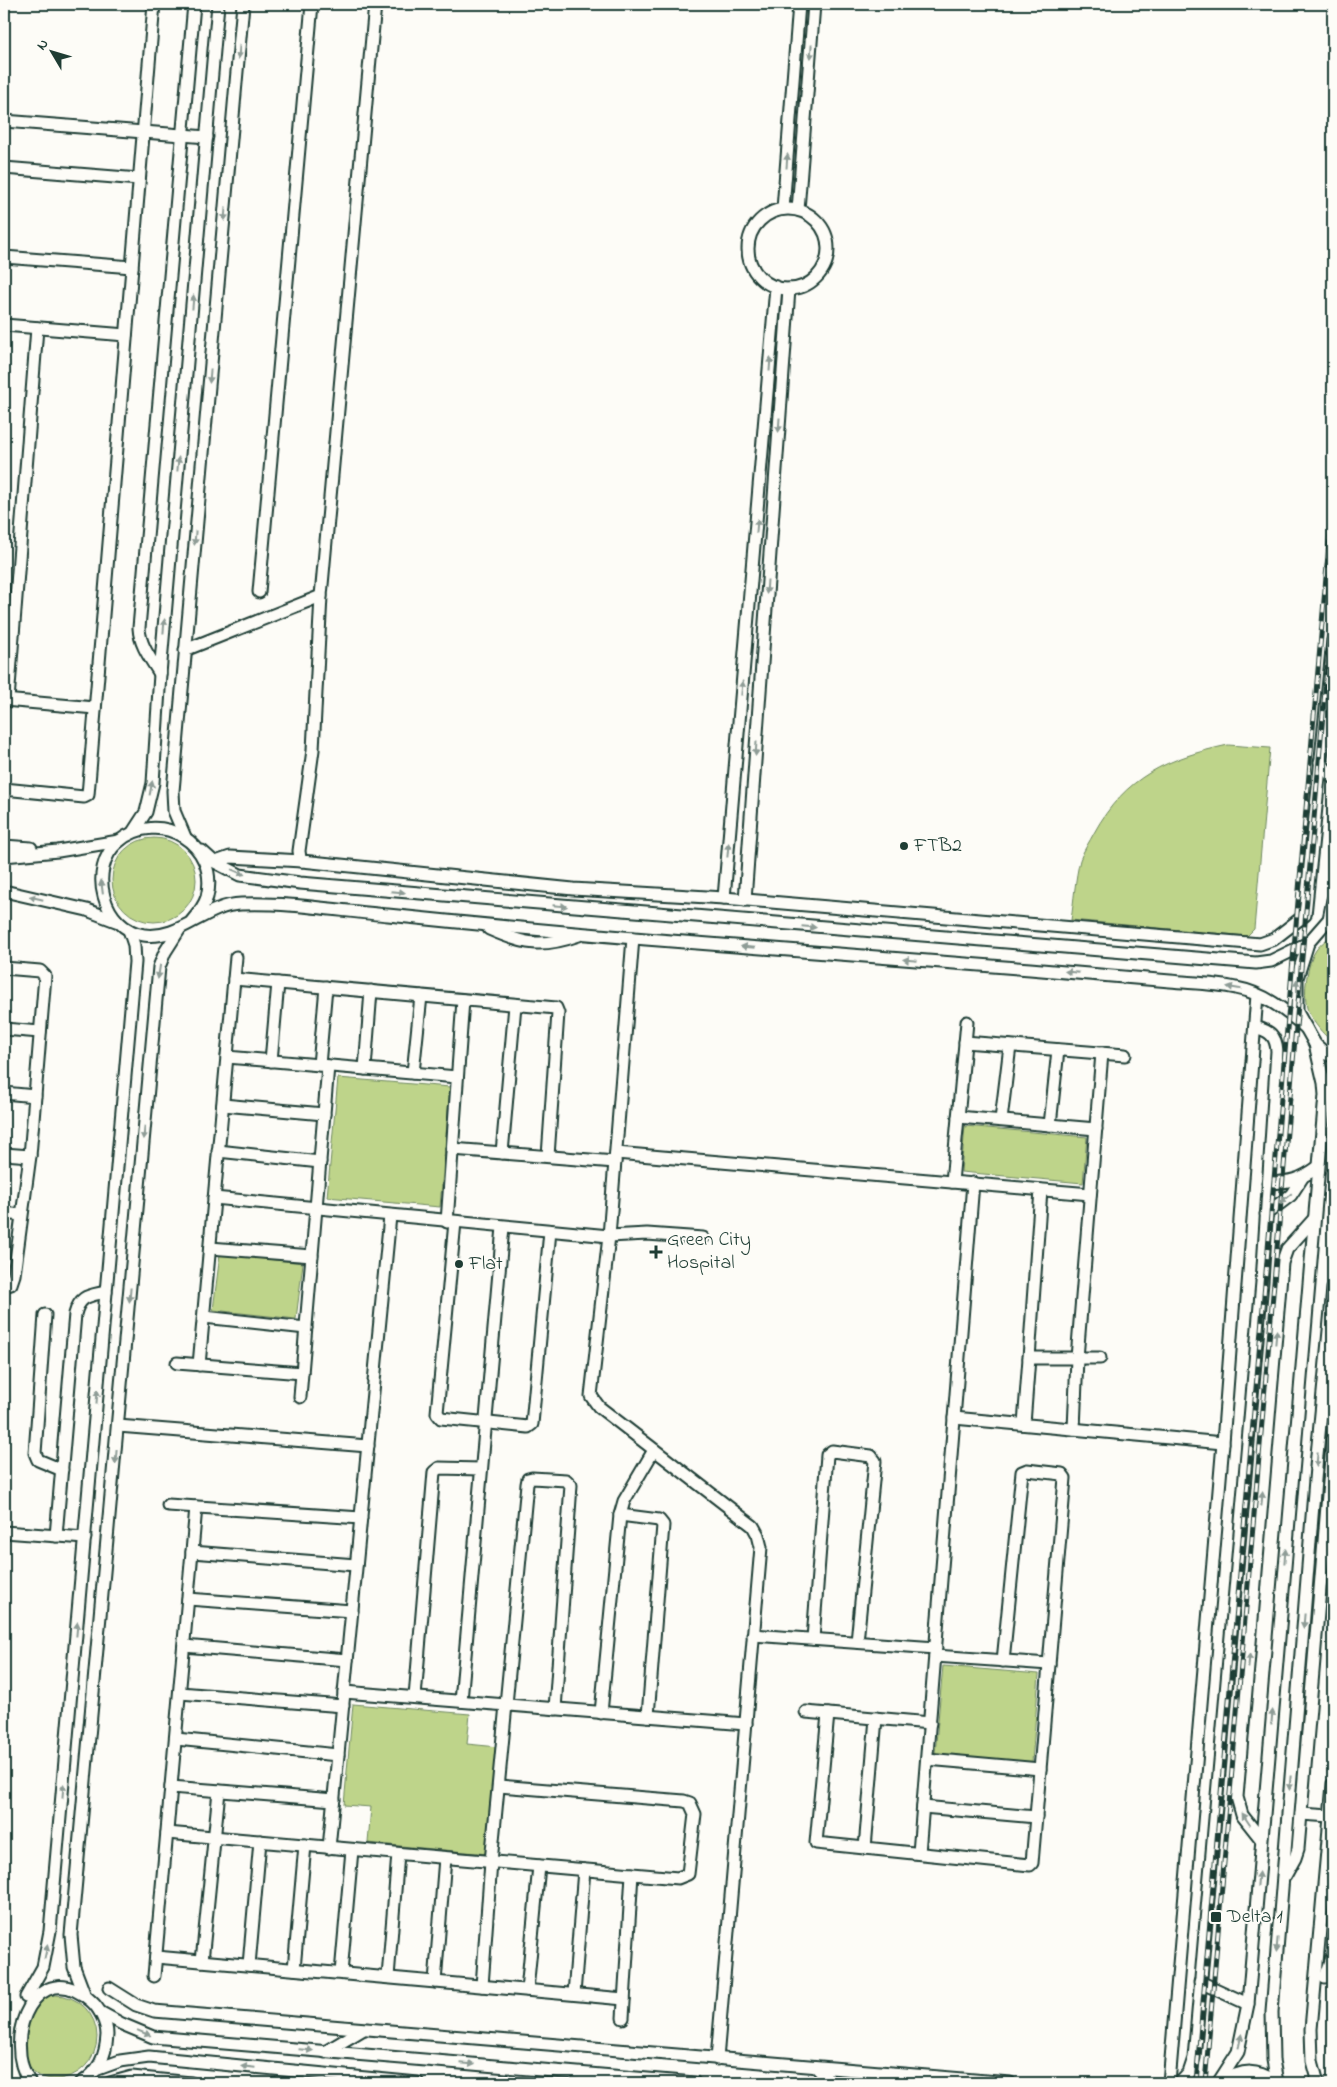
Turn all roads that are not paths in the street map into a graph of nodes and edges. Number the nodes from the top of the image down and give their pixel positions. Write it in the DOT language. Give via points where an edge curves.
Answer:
graph roads {
  1 [pos="154,4"];
  2 [pos="194,4"];
  3 [pos="218,4"];
  4 [pos="243,4"];
  5 [pos="312,4"];
  6 [pos="375,4"];
  7 [pos="799,4"];
  8 [pos="814,4"];
  9 [pos="4,121"];
  10 [pos="143,132"];
  11 [pos="181,135"];
  12 [pos="207,137"];
  13 [pos="4,168"];
  14 [pos="139,179"];
  15 [pos="783,209"];
  16 [pos="798,210"];
  17 [pos="4,256"];
  18 [pos="132,267"];
  19 [pos="776,287"];
  20 [pos="789,289"];
  21 [pos="4,325"];
  22 [pos="37,328"];
  23 [pos="126,335"];
  24 [pos="259,592"];
  25 [pos="321,596"];
  26 [pos="9,614"];
  27 [pos="1333,640"];
  28 [pos="185,650"];
  29 [pos="160,674"];
  30 [pos="6,700"];
  31 [pos="1330,705"];
  32 [pos="95,708"];
  33 [pos="1320,762"];
  34 [pos="1333,778"];
  35 [pos="4,789"];
  36 [pos="133,832"];
  37 [pos="185,837"];
  38 [pos="119,841"];
  39 [pos="4,846"];
  40 [pos="196,847"];
  41 [pos="58,851"];
  42 [pos="4,856"];
  43 [pos="302,861"];
  44 [pos="216,862"];
  45 [pos="4,891"];
  46 [pos="724,898"];
  47 [pos="744,900"];
  48 [pos="1333,900"];
  49 [pos="1331,918"];
  50 [pos="116,921"];
  51 [pos="975,921"];
  52 [pos="191,922"];
  53 [pos="180,928"];
  54 [pos="129,930"];
  55 [pos="634,938"];
  56 [pos="975,940"];
  57 [pos="1308,942"];
  58 [pos="236,956"];
  59 [pos="4,968"];
  60 [pos="234,979"];
  61 [pos="278,983"];
  62 [pos="326,987"];
  63 [pos="371,991"];
  64 [pos="1257,995"];
  65 [pos="421,996"];
  66 [pos="463,1000"];
  67 [pos="515,1005"];
  68 [pos="967,1022"];
  69 [pos="1255,1027"];
  70 [pos="4,1028"];
  71 [pos="1306,1028"];
  72 [pos="40,1032"];
  73 [pos="965,1042"];
  74 [pos="1315,1044"];
  75 [pos="1010,1046"];
  76 [pos="1058,1050"];
  77 [pos="1102,1053"];
  78 [pos="1124,1055"];
  79 [pos="1333,1056"];
  80 [pos="227,1057"];
  81 [pos="270,1061"];
  82 [pos="324,1066"];
  83 [pos="365,1069"];
  84 [pos="413,1073"];
  85 [pos="457,1077"];
  86 [pos="4,1093"];
  87 [pos="35,1096"];
  88 [pos="223,1105"];
  89 [pos="324,1114"];
  90 [pos="958,1117"];
  91 [pos="1001,1120"];
  92 [pos="1050,1125"];
  93 [pos="1096,1129"];
  94 [pos="452,1149"];
  95 [pos="218,1151"];
  96 [pos="502,1153"];
  97 [pos="4,1154"];
  98 [pos="30,1156"];
  99 [pos="548,1156"];
  100 [pos="615,1157"];
  101 [pos="320,1162"];
  102 [pos="1318,1167"];
  103 [pos="1302,1178"];
  104 [pos="952,1182"];
  105 [pos="973,1183"];
  106 [pos="1268,1183"];
  107 [pos="1041,1190"];
  108 [pos="1090,1194"];
  109 [pos="214,1198"];
  110 [pos="316,1209"];
  111 [pos="4,1214"];
  112 [pos="1266,1214"];
  113 [pos="21,1215"];
  114 [pos="390,1216"];
  115 [pos="1314,1219"];
  116 [pos="451,1222"];
  117 [pos="503,1227"];
  118 [pos="550,1231"];
  119 [pos="609,1236"];
  120 [pos="703,1238"];
  121 [pos="210,1248"];
  122 [pos="312,1256"];
  123 [pos="4,1286"];
  124 [pos="1333,1289"];
  125 [pos="106,1292"];
  126 [pos="45,1315"];
  127 [pos="204,1316"];
  128 [pos="306,1328"];
  129 [pos="1029,1358"];
  130 [pos="1077,1358"];
  131 [pos="1100,1358"];
  132 [pos="177,1363"];
  133 [pos="200,1365"];
  134 [pos="302,1373"];
  135 [pos="300,1397"];
  136 [pos="954,1418"];
  137 [pos="485,1422"];
  138 [pos="1024,1424"];
  139 [pos="118,1426"];
  140 [pos="1074,1429"];
  141 [pos="1333,1435"];
  142 [pos="1223,1443"];
  143 [pos="368,1446"];
  144 [pos="654,1450"];
  145 [pos="481,1469"];
  146 [pos="62,1470"];
  147 [pos="168,1505"];
  148 [pos="196,1507"];
  149 [pos="620,1515"];
  150 [pos="361,1518"];
  151 [pos="4,1532"];
  152 [pos="56,1536"];
  153 [pos="85,1538"];
  154 [pos="192,1552"];
  155 [pos="356,1565"];
  156 [pos="188,1600"];
  157 [pos="352,1611"];
  158 [pos="753,1635"];
  159 [pos="813,1639"];
  160 [pos="857,1642"];
  161 [pos="184,1646"];
  162 [pos="935,1652"];
  163 [pos="347,1660"];
  164 [pos="1003,1661"];
  165 [pos="1049,1664"];
  166 [pos="344,1692"];
  167 [pos="180,1694"];
  168 [pos="415,1697"];
  169 [pos="461,1701"];
  170 [pos="507,1705"];
  171 [pos="343,1706"];
  172 [pos="555,1709"];
  173 [pos="600,1712"];
  174 [pos="806,1712"];
  175 [pos="828,1714"];
  176 [pos="648,1716"];
  177 [pos="876,1718"];
  178 [pos="930,1723"];
  179 [pos="746,1724"];
  180 [pos="176,1739"];
  181 [pos="338,1754"];
  182 [pos="927,1759"];
  183 [pos="1040,1769"];
  184 [pos="1333,1784"];
  185 [pos="499,1786"];
  186 [pos="171,1787"];
  187 [pos="219,1791"];
  188 [pos="334,1800"];
  189 [pos="923,1807"];
  190 [pos="1301,1814"];
  191 [pos="1330,1816"];
  192 [pos="1036,1817"];
  193 [pos="167,1833"];
  194 [pos="214,1837"];
  195 [pos="1261,1839"];
  196 [pos="260,1841"];
  197 [pos="304,1845"];
  198 [pos="330,1848"];
  199 [pos="865,1848"];
  200 [pos="352,1850"];
  201 [pos="919,1853"];
  202 [pos="398,1854"];
  203 [pos="445,1858"];
  204 [pos="491,1862"];
  205 [pos="539,1866"];
  206 [pos="584,1870"];
  207 [pos="632,1874"];
  208 [pos="1282,1881"];
  209 [pos="1182,1939"];
  210 [pos="1204,1941"];
  211 [pos="1333,1955"];
  212 [pos="156,1957"];
  213 [pos="202,1961"];
  214 [pos="249,1965"];
  215 [pos="294,1969"];
  216 [pos="341,1973"];
  217 [pos="154,1976"];
  218 [pos="388,1978"];
  219 [pos="1325,1978"];
  220 [pos="435,1982"];
  221 [pos="1200,1982"];
  222 [pos="482,1986"];
  223 [pos="110,1988"];
  224 [pos="527,1990"];
  225 [pos="574,1994"];
  226 [pos="26,1996"];
  227 [pos="85,1996"];
  228 [pos="624,1998"];
  229 [pos="1248,2004"];
  230 [pos="16,2006"];
  231 [pos="100,2012"];
  232 [pos="623,2018"];
  233 [pos="363,2030"];
  234 [pos="325,2052"];
  235 [pos="10,2060"];
  236 [pos="717,2060"];
  237 [pos="817,2068"];
  238 [pos="98,2069"];
  239 [pos="30,2083"];
  240 [pos="81,2083"];
  241 [pos="110,2083"];
  242 [pos="191,2083"];
  243 [pos="418,2083"];
  244 [pos="695,2083"];
  245 [pos="832,2083"];
  246 [pos="1010,2083"];
  247 [pos="1169,2083"];
  248 [pos="1180,2083"];
  249 [pos="1218,2083"];
  250 [pos="1223,2083"];
  251 [pos="1277,2083"];
  252 [pos="1318,2083"];
  1 -- 10 [label="street"];
  2 -- 11 [label="street"];
  3 -- 12 [label="street"];
  4 -- 28 [label="street, one-way"];
  5 -- 24 [label="street"];
  6 -- 25 [label="street"];
  15 -- 7 [label="street, one-way"];
  8 -- 16 [label="street, one-way"];
  9 -- 10 [label="street"];
  10 -- 11 [label="street"];
  10 -- 14 [label="street"];
  11 -- 12 [label="street"];
  11 -- 29 [label="street" via="139,628 144,648"];
  29 -- 12 [label="street, one-way"];
  13 -- 14 [label="street"];
  14 -- 18 [label="street"];
  15 -- 16 [label="street"];
  15 -- 19 [label="street" via="760,221 748,245 749,259 755,271"];
  16 -- 20 [label="street" via="810,215 826,234 827,260 813,281"];
  17 -- 18 [label="street"];
  18 -- 23 [label="street"];
  19 -- 20 [label="street"];
  46 -- 19 [label="street, one-way"];
  20 -- 47 [label="street, one-way"];
  21 -- 22 [label="street"];
  22 -- 23 [label="street"];
  22 -- 26 [label="street"];
  23 -- 32 [label="street"];
  25 -- 28 [label="street"];
  25 -- 43 [label="street" via="313,750 299,851"];
  26 -- 30 [label="street"];
  27 -- 31 [label="street"];
  28 -- 37 [label="street" via="173,791 174,811"];
  36 -- 29 [label="street, one-way" via="146,812 152,783"];
  30 -- 32 [label="street"];
  31 -- 33 [label="street"];
  32 -- 35 [label="street" via="87,796"];
  33 -- 34 [label="street"];
  33 -- 51 [label="street" via="1305,916 1267,942 1254,945"];
  36 -- 37 [label="street" via="159,828"];
  36 -- 38 [label="street"];
  37 -- 40 [label="street"];
  38 -- 41 [label="street"];
  50 -- 38 [label="street, one-way" via="101,892 101,872 112,848"];
  39 -- 41 [label="street"];
  40 -- 44 [label="street"];
  40 -- 52 [label="street" via="208,873 207,898"];
  41 -- 42 [label="street"];
  43 -- 44 [label="street" via="230,857"];
  43 -- 46 [label="street" via="573,889"];
  44 -- 56 [label="street, one-way" via="240,875 300,883"];
  50 -- 45 [label="street, one-way" via="86,910"];
  46 -- 47 [label="street"];
  47 -- 51 [label="street"];
  48 -- 49 [label="street"];
  49 -- 57 [label="street"];
  50 -- 54 [label="street"];
  51 -- 56 [label="street"];
  52 -- 53 [label="street"];
  52 -- 55 [label="street" via="236,904 294,906"];
  53 -- 54 [label="street" via="168,935 143,935"];
  53 -- 139 [label="street, one-way" via="159,967"];
  54 -- 125 [label="street" via="135,962"];
  64 -- 55 [label="street, one-way" via="1238,988 1111,976"];
  55 -- 100 [label="street"];
  56 -- 57 [label="street" via="1256,963 1270,961"];
  71 -- 57 [label="street, one-way" via="1297,1012 1297,978"];
  58 -- 60 [label="street"];
  59 -- 72 [label="street" via="44,974"];
  60 -- 61 [label="street"];
  60 -- 80 [label="street"];
  61 -- 62 [label="street"];
  61 -- 81 [label="street"];
  62 -- 63 [label="street"];
  62 -- 82 [label="street"];
  63 -- 65 [label="street"];
  63 -- 83 [label="street"];
  64 -- 69 [label="street"];
  64 -- 71 [label="street" via="1285,1010"];
  65 -- 66 [label="street"];
  65 -- 84 [label="street"];
  66 -- 67 [label="street"];
  66 -- 85 [label="street"];
  67 -- 96 [label="street"];
  67 -- 99 [label="street" via="558,1010"];
  68 -- 73 [label="street"];
  69 -- 106 [label="street" via="1268,1030 1273,1035 1277,1051"];
  69 -- 142 [label="street"];
  70 -- 72 [label="street"];
  71 -- 74 [label="street"];
  72 -- 87 [label="street"];
  73 -- 75 [label="street"];
  73 -- 90 [label="street"];
  74 -- 79 [label="street"];
  74 -- 102 [label="street" via="1325,1095"];
  75 -- 76 [label="street"];
  75 -- 91 [label="street"];
  76 -- 77 [label="street"];
  76 -- 92 [label="street"];
  77 -- 78 [label="street"];
  77 -- 93 [label="street"];
  80 -- 81 [label="street"];
  80 -- 88 [label="street"];
  81 -- 82 [label="street"];
  82 -- 83 [label="street"];
  82 -- 89 [label="street"];
  83 -- 84 [label="street"];
  84 -- 85 [label="street"];
  85 -- 94 [label="street"];
  86 -- 87 [label="street"];
  87 -- 98 [label="street"];
  88 -- 89 [label="street"];
  88 -- 95 [label="street"];
  89 -- 101 [label="street"];
  90 -- 91 [label="street"];
  90 -- 104 [label="street"];
  91 -- 92 [label="street"];
  92 -- 93 [label="street"];
  93 -- 108 [label="street"];
  94 -- 96 [label="street"];
  94 -- 116 [label="street"];
  95 -- 101 [label="street"];
  95 -- 109 [label="street"];
  96 -- 99 [label="street"];
  97 -- 98 [label="street"];
  98 -- 113 [label="street"];
  99 -- 100 [label="street"];
  100 -- 104 [label="street"];
  100 -- 119 [label="street"];
  101 -- 110 [label="street"];
  102 -- 103 [label="street"];
  102 -- 115 [label="street"];
  103 -- 106 [label="street"];
  103 -- 112 [label="street, one-way" via="1291,1195"];
  104 -- 105 [label="street"];
  105 -- 107 [label="street"];
  105 -- 136 [label="street"];
  106 -- 112 [label="street"];
  107 -- 108 [label="street"];
  107 -- 129 [label="street"];
  108 -- 130 [label="street"];
  109 -- 110 [label="street"];
  109 -- 121 [label="street"];
  110 -- 114 [label="street"];
  110 -- 122 [label="street"];
  111 -- 113 [label="street"];
  112 -- 210 [label="street"];
  113 -- 123 [label="street" via="13,1282"];
  114 -- 116 [label="street"];
  114 -- 143 [label="street"];
  195 -- 115 [label="street, one-way"];
  195 -- 115 [label="street, one-way" via="1242,1815 1238,1797 1281,1272 1284,1254"];
  116 -- 117 [label="street"];
  116 -- 137 [label="street" via="437,1413 441,1418"];
  117 -- 118 [label="street"];
  117 -- 137 [label="street"];
  118 -- 119 [label="street"];
  118 -- 137 [label="street" via="532,1424 528,1427"];
  119 -- 120 [label="street" via="647,1234"];
  119 -- 144 [label="street" via="591,1396 599,1407"];
  121 -- 122 [label="street"];
  121 -- 127 [label="street"];
  122 -- 128 [label="street"];
  124 -- 208 [label="street, one-way"];
  125 -- 146 [label="street" via="84,1297 75,1314"];
  153 -- 125 [label="street, one-way"];
  126 -- 146 [label="street" via="35,1453 38,1460"];
  127 -- 128 [label="street"];
  127 -- 133 [label="street"];
  128 -- 134 [label="street"];
  129 -- 130 [label="street"];
  129 -- 138 [label="street"];
  130 -- 131 [label="street"];
  130 -- 140 [label="street"];
  132 -- 133 [label="street"];
  133 -- 134 [label="street"];
  134 -- 135 [label="street"];
  136 -- 138 [label="street"];
  136 -- 162 [label="street"];
  137 -- 145 [label="street"];
  138 -- 140 [label="street"];
  139 -- 143 [label="street"];
  139 -- 227 [label="street, one-way" via="71,1935 74,1967"];
  140 -- 142 [label="street"];
  141 -- 190 [label="street"];
  142 -- 209 [label="street"];
  143 -- 150 [label="street"];
  144 -- 149 [label="street" via="624,1501"];
  144 -- 158 [label="street" via="754,1526 761,1547"];
  145 -- 168 [label="street" via="439,1468 434,1472"];
  145 -- 169 [label="street"];
  146 -- 152 [label="street"];
  147 -- 148 [label="street"];
  148 -- 150 [label="street"];
  148 -- 154 [label="street"];
  149 -- 173 [label="street"];
  149 -- 176 [label="street" via="659,1520 663,1525"];
  150 -- 155 [label="street"];
  151 -- 152 [label="street"];
  152 -- 153 [label="street"];
  226 -- 153 [label="street, one-way" via="43,1967 50,1931"];
  154 -- 155 [label="street"];
  154 -- 156 [label="street"];
  155 -- 157 [label="street"];
  156 -- 157 [label="street"];
  156 -- 161 [label="street"];
  157 -- 163 [label="street"];
  158 -- 159 [label="street"];
  158 -- 179 [label="street"];
  159 -- 160 [label="street"];
  159 -- 160 [label="street" via="828,1455 832,1451 871,1456 875,1461"];
  160 -- 162 [label="street"];
  161 -- 163 [label="street"];
  161 -- 167 [label="street"];
  162 -- 164 [label="street"];
  162 -- 178 [label="street"];
  163 -- 166 [label="street"];
  164 -- 165 [label="street"];
  164 -- 165 [label="street" via="1021,1476 1027,1470 1065,1475"];
  165 -- 183 [label="street"];
  166 -- 168 [label="street"];
  166 -- 171 [label="street"];
  167 -- 171 [label="street"];
  167 -- 180 [label="street"];
  168 -- 169 [label="street"];
  169 -- 170 [label="street"];
  170 -- 172 [label="street"];
  170 -- 172 [label="street" via="528,1479 566,1480 570,1485"];
  170 -- 185 [label="street"];
  171 -- 181 [label="street"];
  172 -- 173 [label="street"];
  173 -- 176 [label="street"];
  174 -- 175 [label="street"];
  175 -- 177 [label="street"];
  175 -- 199 [label="street" via="815,1842"];
  176 -- 179 [label="street"];
  177 -- 178 [label="street"];
  177 -- 199 [label="street"];
  178 -- 182 [label="street"];
  179 -- 236 [label="street"];
  180 -- 181 [label="street"];
  180 -- 186 [label="street"];
  181 -- 188 [label="street"];
  182 -- 183 [label="street"];
  182 -- 189 [label="street"];
  183 -- 192 [label="street"];
  184 -- 191 [label="street"];
  185 -- 204 [label="street"];
  185 -- 207 [label="street" via="690,1803 695,1814 688,1874 678,1878"];
  186 -- 187 [label="street"];
  186 -- 193 [label="street"];
  187 -- 188 [label="street"];
  187 -- 194 [label="street"];
  188 -- 198 [label="street"];
  189 -- 192 [label="street"];
  189 -- 201 [label="street"];
  190 -- 191 [label="street"];
  190 -- 208 [label="street" via="1298,1848"];
  191 -- 219 [label="street"];
  192 -- 201 [label="street" via="1030,1865"];
  193 -- 194 [label="street"];
  193 -- 212 [label="street"];
  194 -- 196 [label="street"];
  194 -- 213 [label="street"];
  229 -- 195 [label="street, one-way"];
  196 -- 197 [label="street"];
  196 -- 214 [label="street"];
  197 -- 198 [label="street"];
  197 -- 215 [label="street"];
  198 -- 200 [label="street"];
  199 -- 201 [label="street"];
  200 -- 202 [label="street"];
  200 -- 216 [label="street"];
  202 -- 203 [label="street"];
  202 -- 218 [label="street"];
  203 -- 204 [label="street"];
  203 -- 220 [label="street"];
  204 -- 205 [label="street"];
  204 -- 222 [label="street"];
  205 -- 206 [label="street"];
  205 -- 224 [label="street"];
  206 -- 207 [label="street"];
  206 -- 225 [label="street"];
  207 -- 228 [label="street"];
  208 -- 251 [label="street, one-way" via="1272,2012"];
  209 -- 210 [label="street"];
  209 -- 247 [label="street"];
  210 -- 221 [label="street"];
  211 -- 219 [label="street"];
  212 -- 213 [label="street"];
  212 -- 217 [label="street"];
  213 -- 214 [label="street"];
  214 -- 215 [label="street"];
  215 -- 216 [label="street"];
  216 -- 218 [label="street"];
  218 -- 220 [label="street"];
  219 -- 252 [label="street" via="1311,2029 1312,2061"];
  220 -- 222 [label="street"];
  221 -- 229 [label="street"];
  221 -- 248 [label="street" via="1194,2058 1189,2073"];
  222 -- 224 [label="street"];
  223 -- 233 [label="street" via="136,2005 154,2011"];
  224 -- 225 [label="street"];
  225 -- 228 [label="street"];
  226 -- 227 [label="street" via="45,1988 66,1988"];
  226 -- 230 [label="street"];
  227 -- 231 [label="street"];
  228 -- 232 [label="street"];
  249 -- 229 [label="street, one-way" via="1238,2052"];
  231 -- 234 [label="street, one-way" via="153,2037"];
  231 -- 238 [label="street" via="107,2031 106,2051"];
  233 -- 234 [label="street"];
  233 -- 236 [label="street"];
  234 -- 244 [label="street, one-way"];
  235 -- 239 [label="street"];
  236 -- 237 [label="street"];
  237 -- 245 [label="street"];
  237 -- 246 [label="street"];
  238 -- 240 [label="street"];
  243 -- 238 [label="street, one-way" via="149,2057 120,2061"];
  241 -- 242 [label="street" via="132,2077"];
  250 -- 251 [label="street" via="1242,2073 1259,2072"];
}
